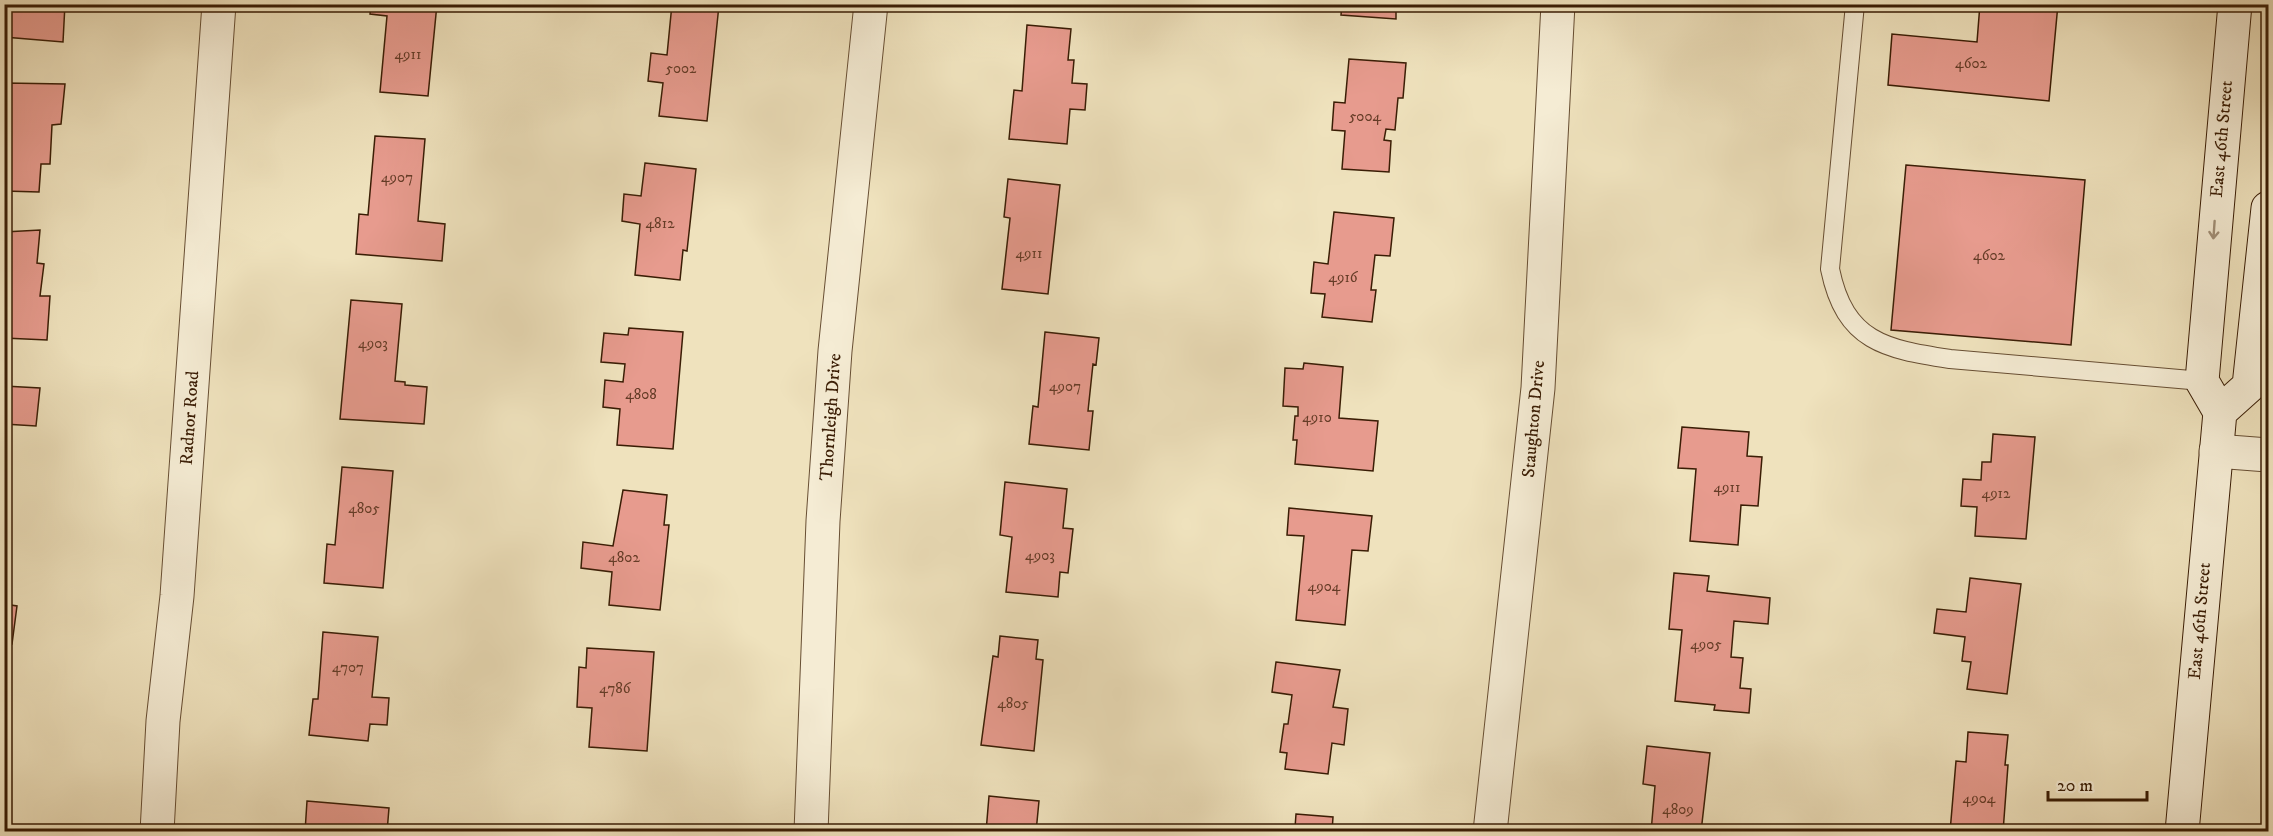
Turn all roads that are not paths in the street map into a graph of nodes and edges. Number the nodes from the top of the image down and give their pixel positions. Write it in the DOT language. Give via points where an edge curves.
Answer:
graph roads {
  1 [pos="219,4"];
  2 [pos="871,4"];
  3 [pos="1558,4"];
  4 [pos="1855,4"];
  5 [pos="2235,4"];
  6 [pos="2268,208"];
  7 [pos="2202,381"];
  8 [pos="2220,411"];
  9 [pos="2216,451"];
  10 [pos="2268,455"];
  11 [pos="157,831"];
  12 [pos="811,831"];
  13 [pos="1490,831"];
  14 [pos="2182,831"];
  1 -- 11 [label="street, Radnor Road"];
  2 -- 12 [label="street, Thornleigh Drive" via="835,351 823,521"];
  3 -- 13 [label="street, Staughton Drive" via="1538,388"];
  4 -- 7 [label="lane" via="1830,269 1839,300 1849,317 1876,342 1916,354"];
  5 -- 7 [label="street, East 46th Street, one-way"];
  6 -- 8 [label="street" via="2249,386"];
  7 -- 8 [label="street"];
  8 -- 9 [label="street, East 46th Street"];
  9 -- 10 [label="street"];
  9 -- 14 [label="street, East 46th Street"];
}
